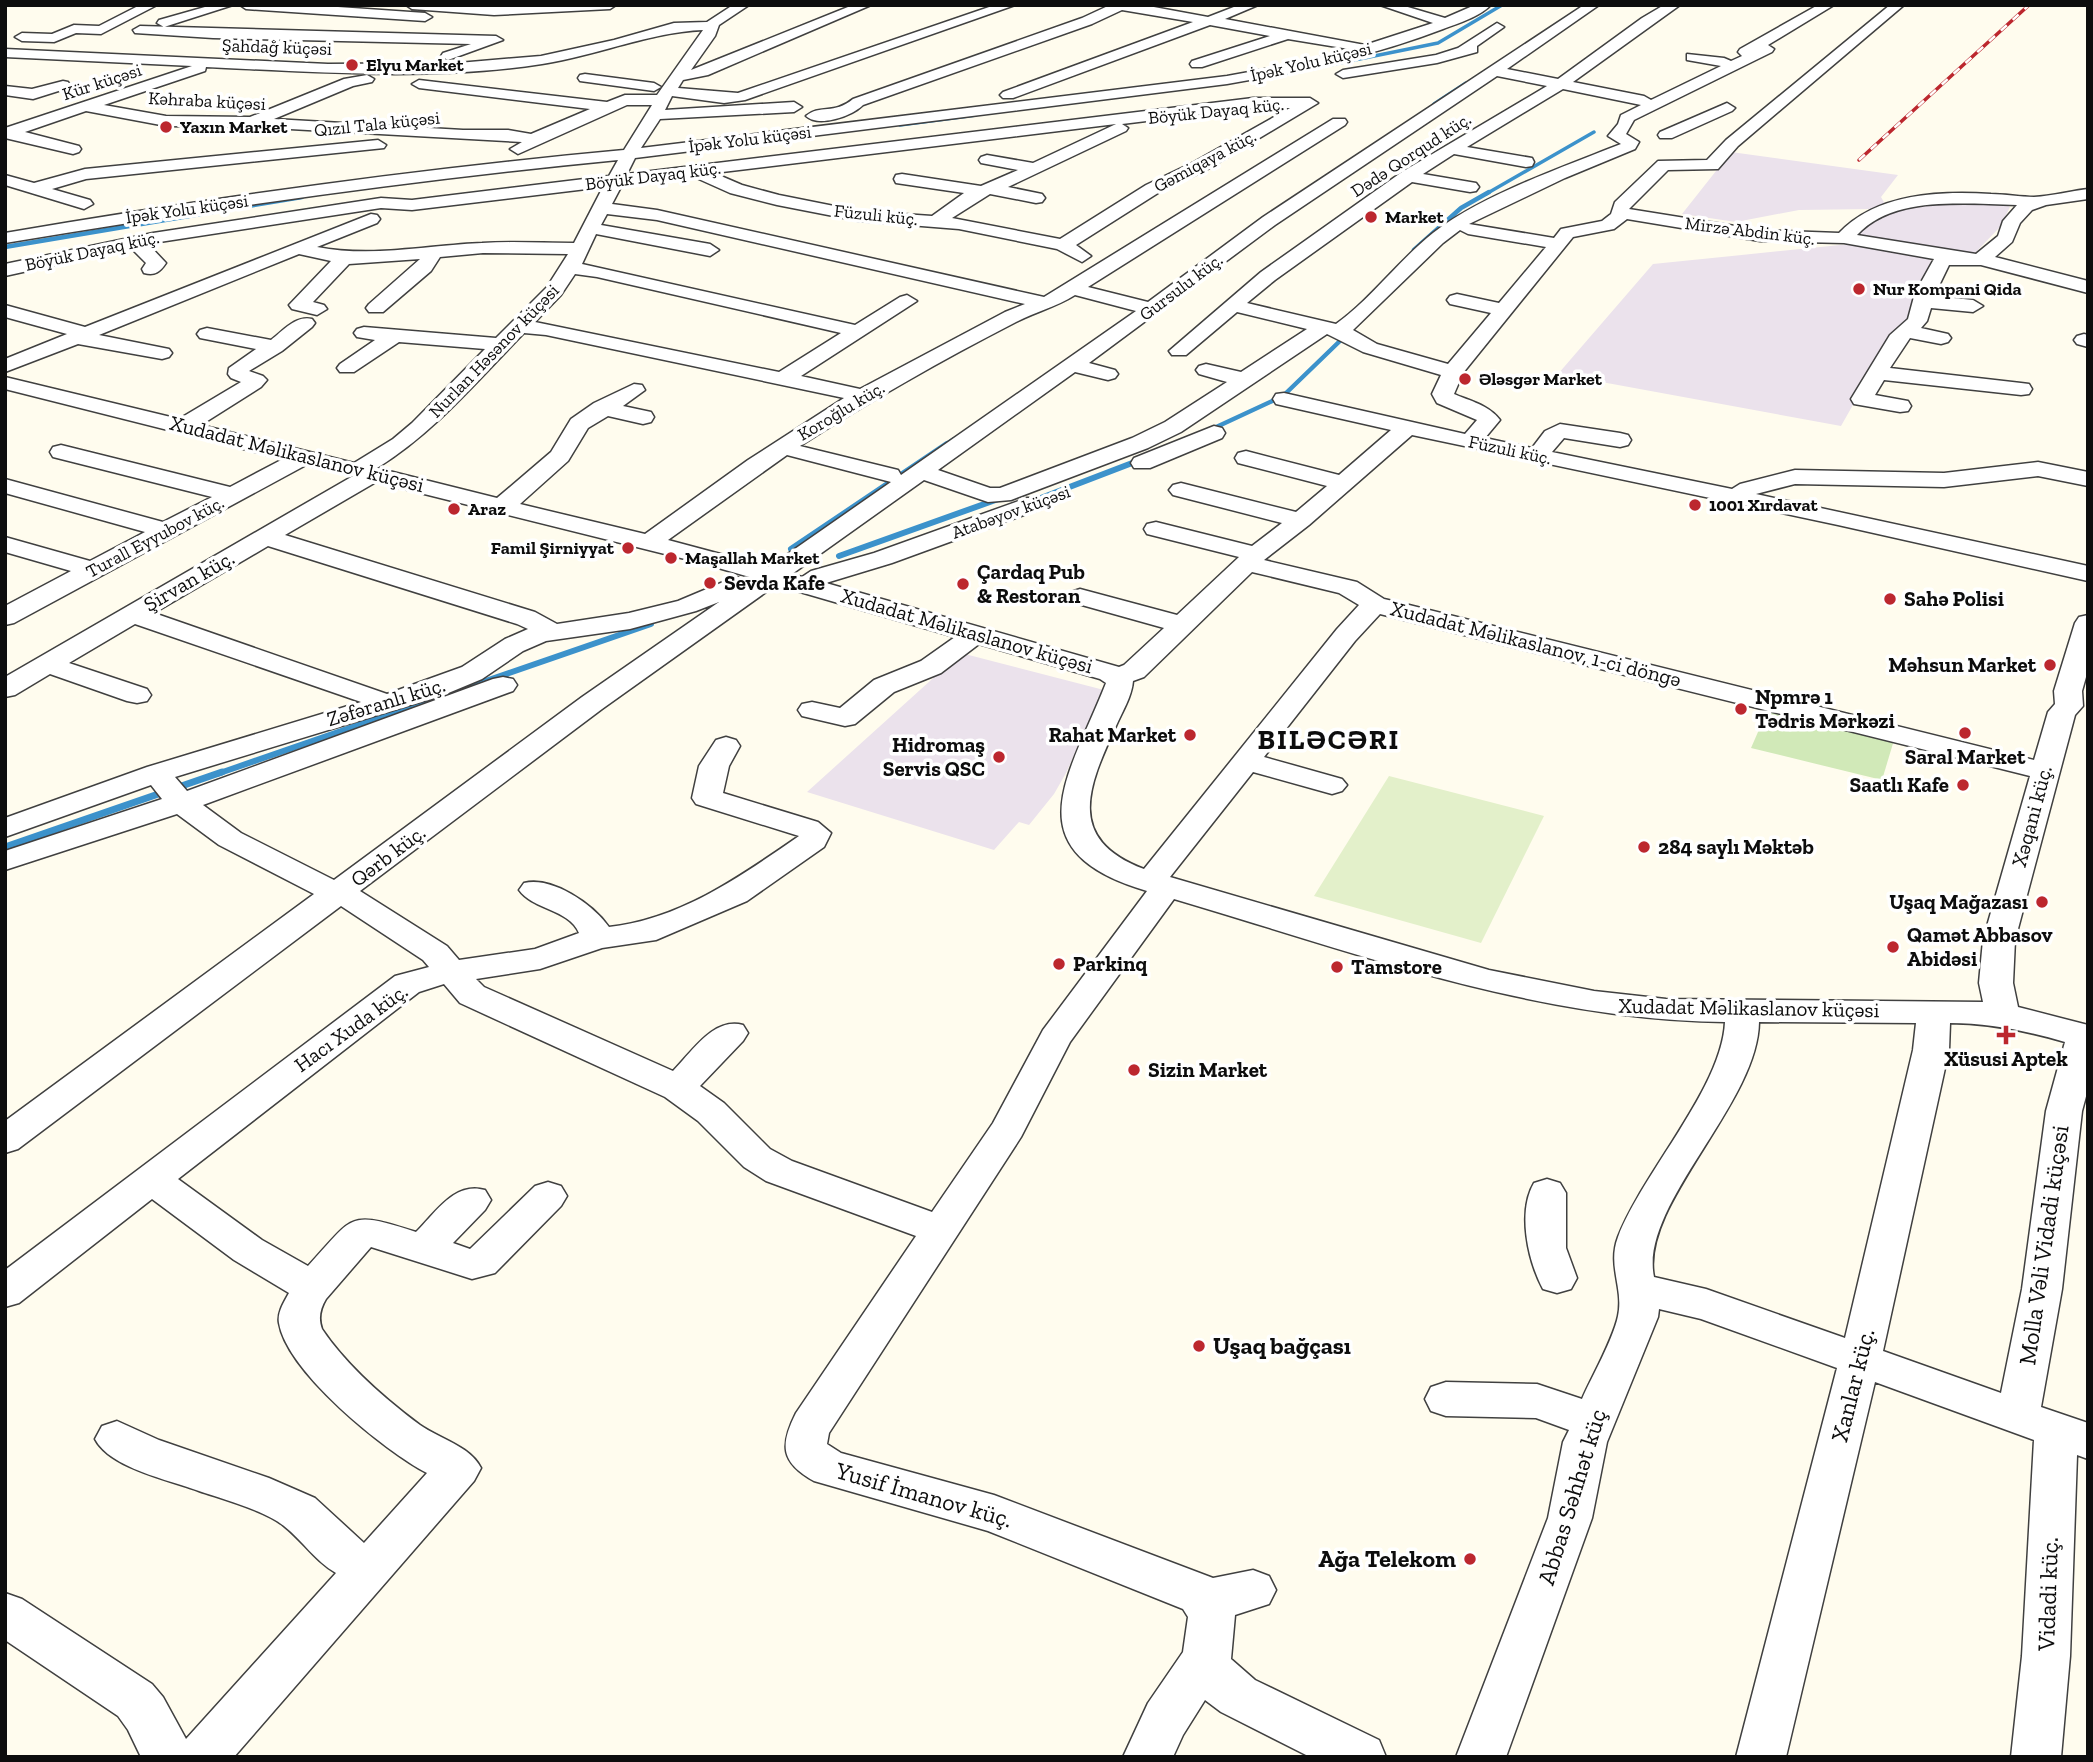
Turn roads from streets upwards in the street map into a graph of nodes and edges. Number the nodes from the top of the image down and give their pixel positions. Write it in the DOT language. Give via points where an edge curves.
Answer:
graph roads {
  1 [pos="151,5"];
  2 [pos="227,5"];
  3 [pos="246,5"];
  4 [pos="412,5"];
  5 [pos="610,5"];
  6 [pos="743,5"];
  7 [pos="865,5"];
  8 [pos="1009,5"];
  9 [pos="1120,5"];
  10 [pos="1252,5"];
  11 [pos="1386,5"];
  12 [pos="1485,5"];
  13 [pos="1576,5"];
  14 [pos="1593,5"];
  15 [pos="1674,5"];
  16 [pos="1828,5"];
  17 [pos="1898,5"];
  18 [pos="527,8"];
  19 [pos="431,9"];
  20 [pos="592,9"];
  21 [pos="287,20"];
  22 [pos="1207,20"];
  23 [pos="172,21"];
  24 [pos="559,23"];
  25 [pos="1446,23"];
  26 [pos="495,24"];
  27 [pos="1391,24"];
  28 [pos="712,26"];
  29 [pos="1497,27"];
  30 [pos="140,30"];
  31 [pos="1287,34"];
  32 [pos="496,38"];
  33 [pos="1418,38"];
  34 [pos="992,41"];
  35 [pos="5,45"];
  36 [pos="1016,46"];
  37 [pos="1534,46"];
  38 [pos="1444,47"];
  39 [pos="1821,47"];
  40 [pos="1367,49"];
  41 [pos="518,50"];
  42 [pos="1846,50"];
  43 [pos="1483,51"];
  44 [pos="5,53"];
  45 [pos="60,55"];
  46 [pos="1768,55"];
  47 [pos="1598,56"];
  48 [pos="1692,57"];
  49 [pos="541,60"];
  50 [pos="1398,60"];
  51 [pos="1324,61"];
  52 [pos="1724,62"];
  53 [pos="208,63"];
  54 [pos="1198,64"];
  55 [pos="418,68"];
  56 [pos="16,69"];
  57 [pos="1494,71"];
  58 [pos="680,76"];
  59 [pos="1563,83"];
  60 [pos="158,84"];
  61 [pos="63,85"];
  62 [pos="548,86"];
  63 [pos="182,88"];
  64 [pos="5,90"];
  65 [pos="881,94"];
  66 [pos="530,96"];
  67 [pos="924,96"];
  68 [pos="1000,96"];
  69 [pos="1325,98"];
  70 [pos="837,101"];
  71 [pos="1427,101"];
  72 [pos="853,104"];
  73 [pos="1304,104"];
  74 [pos="258,105"];
  75 [pos="1642,106"];
  76 [pos="89,107"];
  77 [pos="286,107"];
  78 [pos="608,107"];
  79 [pos="794,107"];
  80 [pos="1727,108"];
  81 [pos="656,112"];
  82 [pos="1615,117"];
  83 [pos="472,119"];
  84 [pos="1127,120"];
  85 [pos="252,122"];
  86 [pos="1696,122"];
  87 [pos="708,127"];
  88 [pos="557,129"];
  89 [pos="7,132"];
  90 [pos="463,135"];
  91 [pos="1666,135"];
  92 [pos="532,141"];
  93 [pos="1460,144"];
  94 [pos="171,148"];
  95 [pos="1079,148"];
  96 [pos="73,149"];
  97 [pos="629,154"];
  98 [pos="1111,154"];
  99 [pos="99,156"];
  100 [pos="1525,157"];
  101 [pos="987,160"];
  102 [pos="122,161"];
  103 [pos="507,165"];
  104 [pos="1424,165"];
  105 [pos="1035,168"];
  106 [pos="473,169"];
  107 [pos="694,170"];
  108 [pos="85,174"];
  109 [pos="1408,176"];
  110 [pos="902,179"];
  111 [pos="5,180"];
  112 [pos="617,181"];
  113 [pos="385,183"];
  114 [pos="38,188"];
  115 [pos="986,190"];
  116 [pos="2078,192"];
  117 [pos="183,197"];
  118 [pos="1105,197"];
  119 [pos="1036,198"];
  120 [pos="5,199"];
  121 [pos="1377,199"];
  122 [pos="1131,202"];
  123 [pos="2036,202"];
  124 [pos="85,204"];
  125 [pos="1400,204"];
  126 [pos="412,205"];
  127 [pos="602,208"];
  128 [pos="1622,213"];
  129 [pos="1839,218"];
  130 [pos="1865,219"];
  131 [pos="938,220"];
  132 [pos="1560,221"];
  133 [pos="591,228"];
  134 [pos="1468,229"];
  135 [pos="1580,229"];
  136 [pos="5,238"];
  137 [pos="1844,238"];
  138 [pos="135,242"];
  139 [pos="1559,244"];
  140 [pos="1063,245"];
  141 [pos="300,249"];
  142 [pos="580,249"];
  143 [pos="435,252"];
  144 [pos="732,254"];
  145 [pos="344,258"];
  146 [pos="1960,258"];
  147 [pos="1520,259"];
  148 [pos="1981,259"];
  149 [pos="1546,262"];
  150 [pos="570,268"];
  151 [pos="151,269"];
  152 [pos="5,270"];
  153 [pos="1078,286"];
  154 [pos="2088,287"];
  155 [pos="1457,300"];
  156 [pos="907,301"];
  157 [pos="1923,301"];
  158 [pos="1046,303"];
  159 [pos="61,306"];
  160 [pos="1234,306"];
  161 [pos="1973,306"];
  162 [pos="376,308"];
  163 [pos="1504,310"];
  164 [pos="5,311"];
  165 [pos="569,317"];
  166 [pos="32,318"];
  167 [pos="1161,318"];
  168 [pos="522,327"];
  169 [pos="1206,329"];
  170 [pos="1331,329"];
  171 [pos="552,330"];
  172 [pos="857,331"];
  173 [pos="1908,331"];
  174 [pos="364,333"];
  175 [pos="207,334"];
  176 [pos="80,335"];
  177 [pos="394,336"];
  178 [pos="1941,338"];
  179 [pos="504,345"];
  180 [pos="275,347"];
  181 [pos="1179,351"];
  182 [pos="162,353"];
  183 [pos="1070,365"];
  184 [pos="5,366"];
  185 [pos="347,368"];
  186 [pos="1206,370"];
  187 [pos="1453,372"];
  188 [pos="1878,373"];
  189 [pos="1108,374"];
  190 [pos="782,379"];
  191 [pos="1247,380"];
  192 [pos="5,383"];
  193 [pos="2021,389"];
  194 [pos="634,390"];
  195 [pos="863,396"];
  196 [pos="1284,399"];
  197 [pos="1900,407"];
  198 [pos="602,408"];
  199 [pos="643,417"];
  200 [pos="185,425"];
  201 [pos="1407,428"];
  202 [pos="1214,433"];
  203 [pos="1620,440"];
  204 [pos="1470,442"];
  205 [pos="61,452"];
  206 [pos="796,452"];
  207 [pos="305,456"];
  208 [pos="1538,456"];
  209 [pos="1951,457"];
  210 [pos="1246,458"];
  211 [pos="1840,459"];
  212 [pos="366,472"];
  213 [pos="923,472"];
  214 [pos="890,475"];
  215 [pos="1968,478"];
  216 [pos="2088,478"];
  217 [pos="1853,479"];
  218 [pos="1345,483"];
  219 [pos="5,486"];
  220 [pos="1181,490"];
  221 [pos="233,495"];
  222 [pos="1736,497"];
  223 [pos="503,505"];
  224 [pos="1301,520"];
  225 [pos="1156,529"];
  226 [pos="167,531"];
  227 [pos="265,537"];
  228 [pos="5,544"];
  229 [pos="658,544"];
  230 [pos="1251,559"];
  231 [pos="94,570"];
  232 [pos="767,573"];
  233 [pos="2088,574"];
  234 [pos="806,585"];
  235 [pos="1080,597"];
  236 [pos="1375,604"];
  237 [pos="9,612"];
  238 [pos="132,614"];
  239 [pos="2088,623"];
  240 [pos="1181,624"];
  241 [pos="551,631"];
  242 [pos="974,635"];
  243 [pos="49,664"];
  244 [pos="1118,677"];
  245 [pos="503,685"];
  246 [pos="5,689"];
  247 [pos="137,695"];
  248 [pos="384,703"];
  249 [pos="2078,707"];
  250 [pos="812,710"];
  251 [pos="726,746"];
  252 [pos="1246,761"];
  253 [pos="2044,771"];
  254 [pos="157,773"];
  255 [pos="1332,785"];
  256 [pos="181,803"];
  257 [pos="5,828"];
  258 [pos="5,861"];
  259 [pos="1159,884"];
  260 [pos="329,889"];
  261 [pos="535,890"];
  262 [pos="597,938"];
  263 [pos="449,972"];
  264 [pos="1742,1010"];
  265 [pos="1931,1012"];
  266 [pos="2003,1014"];
  267 [pos="731,1033"];
  268 [pos="2086,1036"];
  269 [pos="678,1088"];
  270 [pos="5,1116"];
  271 [pos="5,1140"];
  272 [pos="151,1179"];
  273 [pos="1547,1193"];
  274 [pos="548,1196"];
  275 [pos="472,1200"];
  276 [pos="941,1230"];
  277 [pos="423,1249"];
  278 [pos="1557,1278"];
  279 [pos="312,1288"];
  280 [pos="1636,1288"];
  281 [pos="5,1292"];
  282 [pos="1860,1360"];
  283 [pos="1446,1399"];
  284 [pos="1593,1421"];
  285 [pos="2054,1429"];
  286 [pos="117,1439"];
  287 [pos="369,1569"];
  288 [pos="1253,1590"];
  289 [pos="1208,1600"];
  290 [pos="5,1614"];
  291 [pos="1206,1658"];
  292 [pos="169,1757"];
  293 [pos="202,1757"];
  294 [pos="1147,1757"];
  295 [pos="1361,1757"];
  296 [pos="1481,1757"];
  297 [pos="1761,1757"];
  298 [pos="2036,1757"];
  1 -- 35 [label="street" via="101,30 74,29 54,38 23,37"];
  2 -- 23 [label="street"];
  3 -- 19 [label="street"];
  4 -- 19 [label="street"];
  5 -- 20 [label="street"];
  6 -- 28 [label="street, Nurlan Həsənov küçəsi"];
  7 -- 58 [label="street" via="703,72"];
  8 -- 81 [label="street" via="740,97"];
  9 -- 22 [label="street"];
  9 -- 36 [label="street"];
  10 -- 22 [label="street"];
  11 -- 25 [label="street"];
  12 -- 25 [label="street, İpək Yolu küçəsi"];
  13 -- 43 [label="street"];
  14 -- 37 [label="street, Gursulu küç."];
  15 -- 47 [label="street, Dədə Qorqud küç."];
  16 -- 52 [label="street"];
  17 -- 42 [label="street"];
  18 -- 19 [label="street"];
  18 -- 20 [label="street"];
  20 -- 24 [label="street"];
  21 -- 23 [label="street"];
  22 -- 31 [label="street"];
  22 -- 68 [label="street" via="1052,81"];
  23 -- 30 [label="street"];
  25 -- 33 [label="street, İpək Yolu küçəsi"];
  26 -- 32 [label="street"];
  27 -- 33 [label="street"];
  28 -- 49 [label="street, Şahdağ küçəsi" via="674,27"];
  28 -- 58 [label="street, Nurlan Həsənov küçəsi"];
  29 -- 43 [label="street"];
  30 -- 32 [label="street"];
  30 -- 45 [label="street"];
  31 -- 40 [label="street"];
  31 -- 54 [label="street"];
  32 -- 55 [label="street"];
  33 -- 40 [label="street, İpək Yolu küçəsi"];
  34 -- 36 [label="street"];
  36 -- 65 [label="street"];
  37 -- 47 [label="street"];
  37 -- 57 [label="street, Gursulu küç."];
  38 -- 43 [label="street"];
  39 -- 42 [label="street"];
  40 -- 51 [label="street, İpək Yolu küçəsi"];
  41 -- 49 [label="street"];
  42 -- 128 [label="street" via="1732,143 1712,165 1664,165 1621,206"];
  43 -- 69 [label="street, Gəmiqaya küç." via="1437,59"];
  43 -- 71 [label="street"];
  44 -- 45 [label="street, Şahdağ küçəsi"];
  45 -- 53 [label="street, Şahdağ küçəsi"];
  45 -- 56 [label="street"];
  46 -- 75 [label="street" via="1748,58"];
  47 -- 59 [label="street, Dədə Qorqud küç."];
  48 -- 52 [label="street"];
  49 -- 55 [label="street, Şahdağ küçəsi"];
  49 -- 81 [label="street" via="654,87"];
  50 -- 51 [label="street" via="1340,69 1328,67"];
  51 -- 97 [label="street, İpək Yolu küçəsi" via="1157,90"];
  52 -- 75 [label="street"];
  53 -- 55 [label="street, Şahdağ küçəsi"];
  53 -- 60 [label="street, Kür küçəsi"];
  57 -- 59 [label="street"];
  57 -- 167 [label="street, Gursulu küç." via="1269,221"];
  58 -- 81 [label="street, Nurlan Həsənov küçəsi"];
  59 -- 75 [label="street"];
  59 -- 93 [label="street, Dədə Qorqud küç."];
  60 -- 63 [label="street"];
  60 -- 76 [label="street, Kür küçəsi"];
  61 -- 64 [label="street" via="33,94"];
  62 -- 66 [label="street"];
  65 -- 67 [label="street"];
  65 -- 72 [label="street"];
  66 -- 77 [label="street" via="368,79"];
  66 -- 78 [label="street"];
  69 -- 73 [label="street, Gəmiqaya küç."];
  69 -- 153 [label="street, Koroğlu küç."];
  70 -- 72 [label="street"];
  72 -- 87 [label="street" via="844,113"];
  73 -- 84 [label="street, Böyük Dayaq küç." via="1253,103"];
  73 -- 122 [label="street, Gəmiqaya küç."];
  74 -- 77 [label="street"];
  75 -- 82 [label="street"];
  75 -- 86 [label="street"];
  75 -- 170 [label="street" via="1616,135 1631,142 1629,146 1461,220 1353,321"];
  76 -- 85 [label="street, Kəhraba küçəsi" via="166,121"];
  76 -- 89 [label="street, Kür küçəsi"];
  77 -- 85 [label="street"];
  78 -- 81 [label="street" via="629,99"];
  78 -- 88 [label="street"];
  79 -- 81 [label="street"];
  80 -- 86 [label="street"];
  81 -- 97 [label="street, Nurlan Həsənov küçəsi"];
  83 -- 88 [label="street"];
  84 -- 95 [label="street" via="1123,127"];
  84 -- 107 [label="street, Böyük Dayaq küç." via="776,154"];
  85 -- 90 [label="street, Kəhraba küçəsi"];
  86 -- 91 [label="street"];
  88 -- 92 [label="street"];
  89 -- 96 [label="street"];
  90 -- 92 [label="street, Kəhraba küçəsi" via="508,135"];
  90 -- 108 [label="street, Qızıl Tala küçəsi"];
  92 -- 103 [label="street" via="532,149"];
  92 -- 106 [label="street"];
  93 -- 100 [label="street"];
  93 -- 104 [label="street, Dədə Qorqud küç."];
  94 -- 102 [label="street"];
  95 -- 98 [label="street"];
  95 -- 105 [label="street"];
  97 -- 103 [label="street, İpək Yolu küçəsi"];
  97 -- 112 [label="street, Nurlan Həsənov küçəsi"];
  99 -- 102 [label="street"];
  101 -- 105 [label="street"];
  102 -- 108 [label="street"];
  103 -- 106 [label="street, İpək Yolu küçəsi"];
  104 -- 109 [label="street, Dədə Qorqud küç."];
  104 -- 109 [label="street" via="1473,181"];
  105 -- 115 [label="street"];
  106 -- 113 [label="street, İpək Yolu küçəsi"];
  107 -- 112 [label="street, Böyük Dayaq küç."];
  107 -- 131 [label="street, Füzuli küç." via="736,189 778,200 859,216"];
  108 -- 114 [label="street, Qızıl Tala küçəsi"];
  109 -- 121 [label="street, Dədə Qorqud küç."];
  110 -- 115 [label="street"];
  111 -- 114 [label="street"];
  112 -- 126 [label="street, Böyük Dayaq küç."];
  112 -- 127 [label="street, Nurlan Həsənov küçəsi"];
  113 -- 117 [label="street" via="369,178"];
  113 -- 136 [label="street, İpək Yolu küçəsi"];
  114 -- 120 [label="street, Qızıl Tala küçəsi"];
  114 -- 124 [label="street"];
  115 -- 119 [label="street"];
  115 -- 131 [label="street"];
  116 -- 123 [label="street, Mirzə Abdin küç."];
  118 -- 122 [label="street"];
  121 -- 125 [label="street"];
  121 -- 160 [label="street, Dədə Qorqud küç." via="1268,276"];
  122 -- 140 [label="street, Gəmiqaya küç."];
  123 -- 130 [label="street, Mirzə Abdin küç." via="1908,202"];
  123 -- 148 [label="street" via="2021,209 2006,238"];
  126 -- 138 [label="street, Böyük Dayaq küç." via="381,203"];
  126 -- 141 [label="street"];
  127 -- 133 [label="street, Nurlan Həsənov küçəsi"];
  127 -- 158 [label="street" via="657,215"];
  128 -- 135 [label="street" via="1608,225"];
  128 -- 137 [label="street, Mirzə Abdin küç." via="1781,238"];
  129 -- 130 [label="street"];
  130 -- 137 [label="street, Mirzə Abdin küç."];
  131 -- 140 [label="street, Füzuli küç."];
  132 -- 135 [label="street"];
  133 -- 142 [label="street, Nurlan Həsənov küçəsi"];
  133 -- 144 [label="street"];
  134 -- 139 [label="street"];
  135 -- 139 [label="street" via="1567,233"];
  137 -- 146 [label="street"];
  138 -- 151 [label="street" via="157,263"];
  138 -- 152 [label="street, Böyük Dayaq küç."];
  139 -- 149 [label="street"];
  140 -- 153 [label="street" via="1091,261"];
  141 -- 145 [label="street"];
  141 -- 176 [label="street"];
  142 -- 143 [label="street" via="501,247"];
  142 -- 150 [label="street, Nurlan Həsənov küçəsi"];
  143 -- 145 [label="street"];
  143 -- 162 [label="street" via="425,267"];
  145 -- 180 [label="street" via="299,305 311,316"];
  146 -- 148 [label="street"];
  146 -- 157 [label="street" via="1943,260"];
  147 -- 149 [label="street"];
  148 -- 154 [label="street"];
  149 -- 163 [label="street"];
  150 -- 168 [label="street, Nurlan Həsənov küçəsi"];
  150 -- 172 [label="street"];
  153 -- 158 [label="street, Koroğlu küç."];
  153 -- 167 [label="street"];
  155 -- 163 [label="street"];
  156 -- 172 [label="street"];
  157 -- 161 [label="street"];
  157 -- 173 [label="street" via="1917,321"];
  158 -- 195 [label="street, Koroğlu küç." via="1012,316"];
  158 -- 206 [label="street, Koroğlu küç."];
  159 -- 166 [label="street"];
  160 -- 169 [label="street, Dədə Qorqud küç."];
  160 -- 170 [label="street"];
  163 -- 187 [label="street"];
  164 -- 166 [label="street"];
  165 -- 171 [label="street"];
  166 -- 176 [label="street"];
  167 -- 169 [label="street"];
  167 -- 183 [label="street, Gursulu küç."];
  168 -- 171 [label="street"];
  168 -- 179 [label="street, Nurlan Həsənov küçəsi"];
  169 -- 181 [label="street, Dədə Qorqud küç."];
  170 -- 187 [label="street" via="1370,348"];
  170 -- 191 [label="street"];
  171 -- 190 [label="street"];
  172 -- 190 [label="street"];
  173 -- 178 [label="street"];
  173 -- 188 [label="street" via="1897,339"];
  174 -- 177 [label="street"];
  175 -- 180 [label="street"];
  176 -- 182 [label="street"];
  176 -- 184 [label="street"];
  177 -- 179 [label="street"];
  177 -- 185 [label="street"];
  179 -- 212 [label="street, Nurlan Həsənov küçəsi" via="420,428"];
  180 -- 200 [label="street" via="237,371 256,380 254,383"];
  183 -- 189 [label="street"];
  183 -- 213 [label="street, Gursulu küç."];
  186 -- 191 [label="street"];
  187 -- 204 [label="street" via="1445,398 1489,420"];
  188 -- 193 [label="street"];
  188 -- 197 [label="street" via="1862,399"];
  190 -- 195 [label="street"];
  191 -- 213 [label="street" via="1153,437 1003,495 988,495"];
  192 -- 200 [label="street, Xudadat Məlikaslanov küçəsi"];
  194 -- 198 [label="street"];
  195 -- 229 [label="street, Koroğlu küç." via="756,465"];
  196 -- 201 [label="street, Füzuli küç."];
  198 -- 199 [label="street"];
  198 -- 223 [label="street" via="579,424 540,476"];
  200 -- 207 [label="street, Xudadat Məlikaslanov küçəsi"];
  201 -- 204 [label="street, Füzuli küç."];
  201 -- 218 [label="street"];
  202 -- 234 [label="street, Atabəyov küçəsi" via="1080,487 820,576"];
  203 -- 208 [label="street" via="1560,431"];
  204 -- 208 [label="street, Füzuli küç."];
  205 -- 221 [label="street"];
  206 -- 214 [label="street"];
  206 -- 229 [label="street, Koroğlu küç."];
  207 -- 212 [label="street, Xudadat Məlikaslanov küçəsi"];
  207 -- 221 [label="street, Turall Eyyubov küç."];
  208 -- 222 [label="street, Füzuli küç."];
  209 -- 215 [label="street"];
  210 -- 218 [label="street"];
  211 -- 217 [label="street"];
  212 -- 223 [label="street, Xudadat Məlikaslanov küçəsi"];
  212 -- 227 [label="street, Şirvan küç."];
  213 -- 232 [label="street, Gursulu küç."];
  215 -- 216 [label="street" via="2038,470"];
  215 -- 217 [label="street"];
  217 -- 222 [label="street" via="1794,477 1748,489"];
  218 -- 224 [label="street"];
  219 -- 226 [label="street"];
  220 -- 224 [label="street"];
  221 -- 226 [label="street, Turall Eyyubov küç."];
  222 -- 233 [label="street, Füzuli küç."];
  223 -- 229 [label="street, Xudadat Məlikaslanov küçəsi"];
  224 -- 230 [label="street"];
  225 -- 230 [label="street"];
  226 -- 231 [label="street, Turall Eyyubov küç."];
  227 -- 238 [label="street, Şirvan küç."];
  227 -- 241 [label="street" via="526,618"];
  228 -- 231 [label="street"];
  229 -- 232 [label="street, Xudadat Məlikaslanov küçəsi"];
  230 -- 236 [label="street" via="1348,587"];
  230 -- 240 [label="street"];
  231 -- 237 [label="street, Turall Eyyubov küç."];
  232 -- 234 [label="street, Xudadat Məlikaslanov küçəsi"];
  232 -- 241 [label="street, Zəfəranlı küç." via="667,611 608,626"];
  232 -- 260 [label="street, Qərb küç."];
  234 -- 242 [label="street, Xudadat Məlikaslanov küçəsi"];
  235 -- 240 [label="street"];
  236 -- 252 [label="street, Xudadat Məlikaslanov, 1-ci döngə"];
  236 -- 253 [label="street, Xudadat Məlikaslanov, 1-ci döngə"];
  238 -- 243 [label="street, Şirvan küç."];
  238 -- 248 [label="street"];
  239 -- 249 [label="street, Xəqani küç." via="2068,691"];
  240 -- 244 [label="street" via="1134,671"];
  241 -- 248 [label="street, Zəfəranlı küç." via="528,638 456,680"];
  242 -- 244 [label="street, Xudadat Məlikaslanov küçəsi"];
  242 -- 250 [label="street" via="931,667 884,686 845,718"];
  243 -- 246 [label="street, Şirvan küç."];
  243 -- 247 [label="street"];
  244 -- 259 [label="street, Xudadat Məlikaslanov küçəsi" via="1118,689 1077,785 1074,817 1078,834 1100,859"];
  245 -- 256 [label="street"];
  248 -- 254 [label="street, Zəfəranlı küç."];
  249 -- 253 [label="street, Xəqani küç." via="2062,712"];
  251 -- 262 [label="street, Hacı Xuda küç." via="696,797 807,828 816,833 813,840 721,902 644,933"];
  252 -- 255 [label="street"];
  252 -- 259 [label="street, Xudadat Məlikaslanov, 1-ci döngə"];
  253 -- 266 [label="street, Xəqani küç." via="1996,960"];
  254 -- 256 [label="street"];
  254 -- 257 [label="street, Zəfəranlı küç."];
  256 -- 258 [label="street"];
  256 -- 260 [label="street" via="230,839"];
  259 -- 264 [label="street, Xudadat Məlikaslanov küçəsi" via="1529,990 1625,1007"];
  259 -- 276 [label="street, Yusif İmanov küç." via="1055,1038 1008,1128"];
  260 -- 263 [label="street" via="435,953"];
  260 -- 270 [label="street, Qərb küç."];
  260 -- 271 [label="street, Qərb küç."];
  261 -- 262 [label="street" via="586,917"];
  262 -- 263 [label="street, Hacı Xuda küç." via="540,959"];
  263 -- 269 [label="street" via="472,995"];
  263 -- 272 [label="street, Hacı Xuda küç." via="407,985"];
  264 -- 265 [label="street, Xudadat Məlikaslanov küçəsi"];
  264 -- 280 [label="street, Abbas Səhhət küç" via="1743,1036 1734,1063 1664,1181 1638,1235 1631,1259"];
  265 -- 266 [label="street, Xudadat Məlikaslanov küçəsi"];
  265 -- 282 [label="street, Xanlar küç." via="1931,1050"];
  266 -- 268 [label="street, Xudadat Məlikaslanov küçəsi"];
  267 -- 269 [label="street"];
  268 -- 285 [label="street, Molla Vəli Vidadi küçəsi" via="2064,1111 2042,1289"];
  269 -- 276 [label="street" via="779,1171"];
  272 -- 279 [label="street" via="248,1250"];
  272 -- 281 [label="street, Hacı Xuda küç."];
  273 -- 278 [label="street" via="1546,1248"];
  274 -- 277 [label="street" via="481,1262 472,1264"];
  275 -- 277 [label="street"];
  276 -- 289 [label="street, Yusif İmanov küç." via="811,1425 805,1448 829,1468 1004,1517"];
  277 -- 279 [label="street" via="361,1233"];
  279 -- 287 [label="street" via="302,1304 299,1323 321,1361 401,1435 459,1468"];
  280 -- 282 [label="street" via="1706,1305"];
  280 -- 284 [label="street, Abbas Səhhət küç" via="1638,1317"];
  282 -- 285 [label="street"];
  282 -- 297 [label="street, Xanlar küç."];
  283 -- 284 [label="street" via="1536,1401"];
  284 -- 296 [label="street, Abbas Səhhət küç" via="1570,1518"];
  285 -- 298 [label="street, Vidadi küç." via="2046,1656"];
  286 -- 287 [label="street" via="299,1511 340,1552"];
  287 -- 293 [label="street"];
  288 -- 289 [label="street"];
  289 -- 291 [label="street" via="1212,1613"];
  290 -- 292 [label="street" via="135,1700"];
  291 -- 294 [label="street" via="1165,1719"];
  291 -- 295 [label="street" via="1222,1685 1238,1696"];
}
